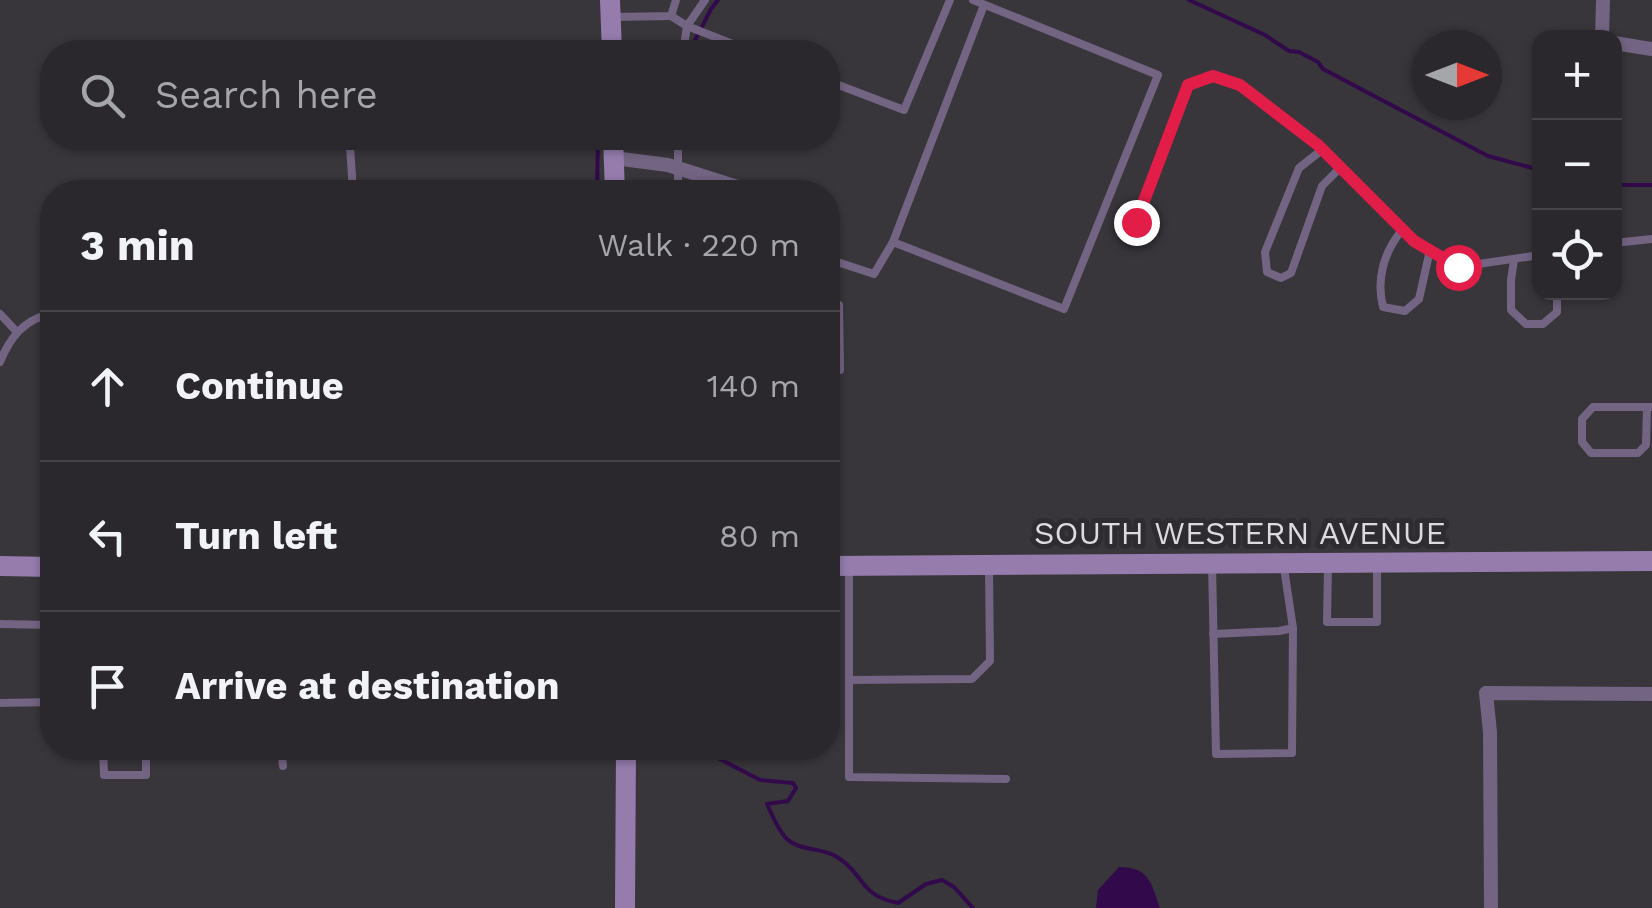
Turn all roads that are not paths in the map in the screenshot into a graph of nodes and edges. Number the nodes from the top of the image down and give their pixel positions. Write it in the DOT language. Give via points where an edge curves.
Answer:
graph roads {
  1 [pos="676,0"];
  2 [pos="706,0"];
  3 [pos="950,0"];
  4 [pos="974,0"];
  5 [pos="1604,0"];
  6 [pos="984,5"];
  7 [pos="611,9"];
  8 [pos="671,16"];
  9 [pos="687,26"];
  10 [pos="1602,30"];
  11 [pos="612,40"];
  12 [pos="685,40"];
  13 [pos="723,40"];
  14 [pos="1622,44"];
  15 [pos="1652,49"];
  16 [pos="840,86"];
  17 [pos="1323,149"];
  18 [pos="350,150"];
  19 [pos="614,150"];
  20 [pos="621,150"];
  21 [pos="678,150"];
  22 [pos="1341,167"];
  23 [pos="678,168"];
  24 [pos="352,180"];
  25 [pos="615,180"];
  26 [pos="678,180"];
  27 [pos="716,180"];
  28 [pos="1136,222"];
  29 [pos="1402,230"];
  30 [pos="1652,239"];
  31 [pos="893,242"];
  32 [pos="1622,242"];
  33 [pos="1430,250"];
  34 [pos="1532,257"];
  35 [pos="1514,260"];
  36 [pos="840,263"];
  37 [pos="1557,300"];
  38 [pos="0,314"];
  39 [pos="40,317"];
  40 [pos="17,332"];
  41 [pos="0,362"];
  42 [pos="1649,407"];
  43 [pos="1652,561"];
  44 [pos="1378,562"];
  45 [pos="1283,563"];
  46 [pos="1328,563"];
  47 [pos="1212,564"];
  48 [pos="988,565"];
  49 [pos="0,566"];
  50 [pos="840,566"];
  51 [pos="40,567"];
  52 [pos="840,587"];
  53 [pos="0,624"];
  54 [pos="40,625"];
  55 [pos="1293,628"];
  56 [pos="1214,634"];
  57 [pos="849,680"];
  58 [pos="1652,694"];
  59 [pos="0,702"];
  60 [pos="40,702"];
  61 [pos="103,760"];
  62 [pos="146,760"];
  63 [pos="282,760"];
  64 [pos="626,760"];
  65 [pos="283,766"];
  66 [pos="1006,779"];
  67 [pos="626,908"];
  68 [pos="1491,908"];
  1 -- 8 [label="lane"];
  2 -- 9 [label="lane"];
  3 -- 16 [label="lane" via="904,110"];
  4 -- 6 [label="lane"];
  5 -- 10 [label="street"];
  6 -- 31 [label="lane"];
  6 -- 31 [label="lane" via="1158,75 1064,309"];
  7 -- 8 [label="lane"];
  7 -- 11 [label="main road"];
  8 -- 9 [label="lane"];
  9 -- 12 [label="lane"];
  9 -- 13 [label="lane"];
  14 -- 15 [label="street"];
  17 -- 22 [label="lane"];
  17 -- 22 [label="lane" via="1299,168 1265,252 1267,272 1280,278 1292,272 1322,186"];
  17 -- 28 [label="lane" via="1240,85 1213,76 1188,85"];
  18 -- 24 [label="lane"];
  19 -- 25 [label="main road"];
  20 -- 23 [label="street"];
  21 -- 23 [label="lane"];
  22 -- 29 [label="lane"];
  23 -- 26 [label="lane"];
  23 -- 27 [label="street"];
  29 -- 33 [label="lane"];
  29 -- 33 [label="lane" via="1378,287 1383,307 1405,311 1419,299"];
  30 -- 32 [label="lane"];
  31 -- 36 [label="lane" via="874,274"];
  33 -- 35 [label="lane" via="1458,267"];
  34 -- 35 [label="lane"];
  35 -- 37 [label="lane" via="1511,310 1526,324 1543,324 1557,312"];
  38 -- 40 [label="lane"];
  39 -- 40 [label="lane"];
  40 -- 41 [label="lane"];
  42 -- 42 [label="lane" via="1593,408 1582,419 1582,442 1591,453 1638,453 1646,444"];
  43 -- 44 [label="main road, SOUTH WESTERN AVENUE"];
  44 -- 46 [label="main road, SOUTH WESTERN AVENUE"];
  44 -- 46 [label="lane" via="1376,622 1327,622"];
  45 -- 46 [label="main road, SOUTH WESTERN AVENUE"];
  45 -- 47 [label="main road, SOUTH WESTERN AVENUE"];
  45 -- 55 [label="lane"];
  47 -- 48 [label="main road, SOUTH WESTERN AVENUE"];
  47 -- 56 [label="lane"];
  48 -- 50 [label="main road, SOUTH WESTERN AVENUE"];
  48 -- 57 [label="lane" via="990,660 972,679"];
  49 -- 51 [label="main road"];
  52 -- 57 [label="lane"];
  53 -- 54 [label="lane"];
  55 -- 56 [label="lane"];
  55 -- 56 [label="lane" via="1292,752 1216,754"];
  57 -- 66 [label="lane" via="850,778"];
  58 -- 68 [label="street" via="1486,692"];
  59 -- 60 [label="lane"];
  61 -- 62 [label="lane" via="104,775 146,775"];
  63 -- 65 [label="lane"];
  64 -- 67 [label="main road"];
}
